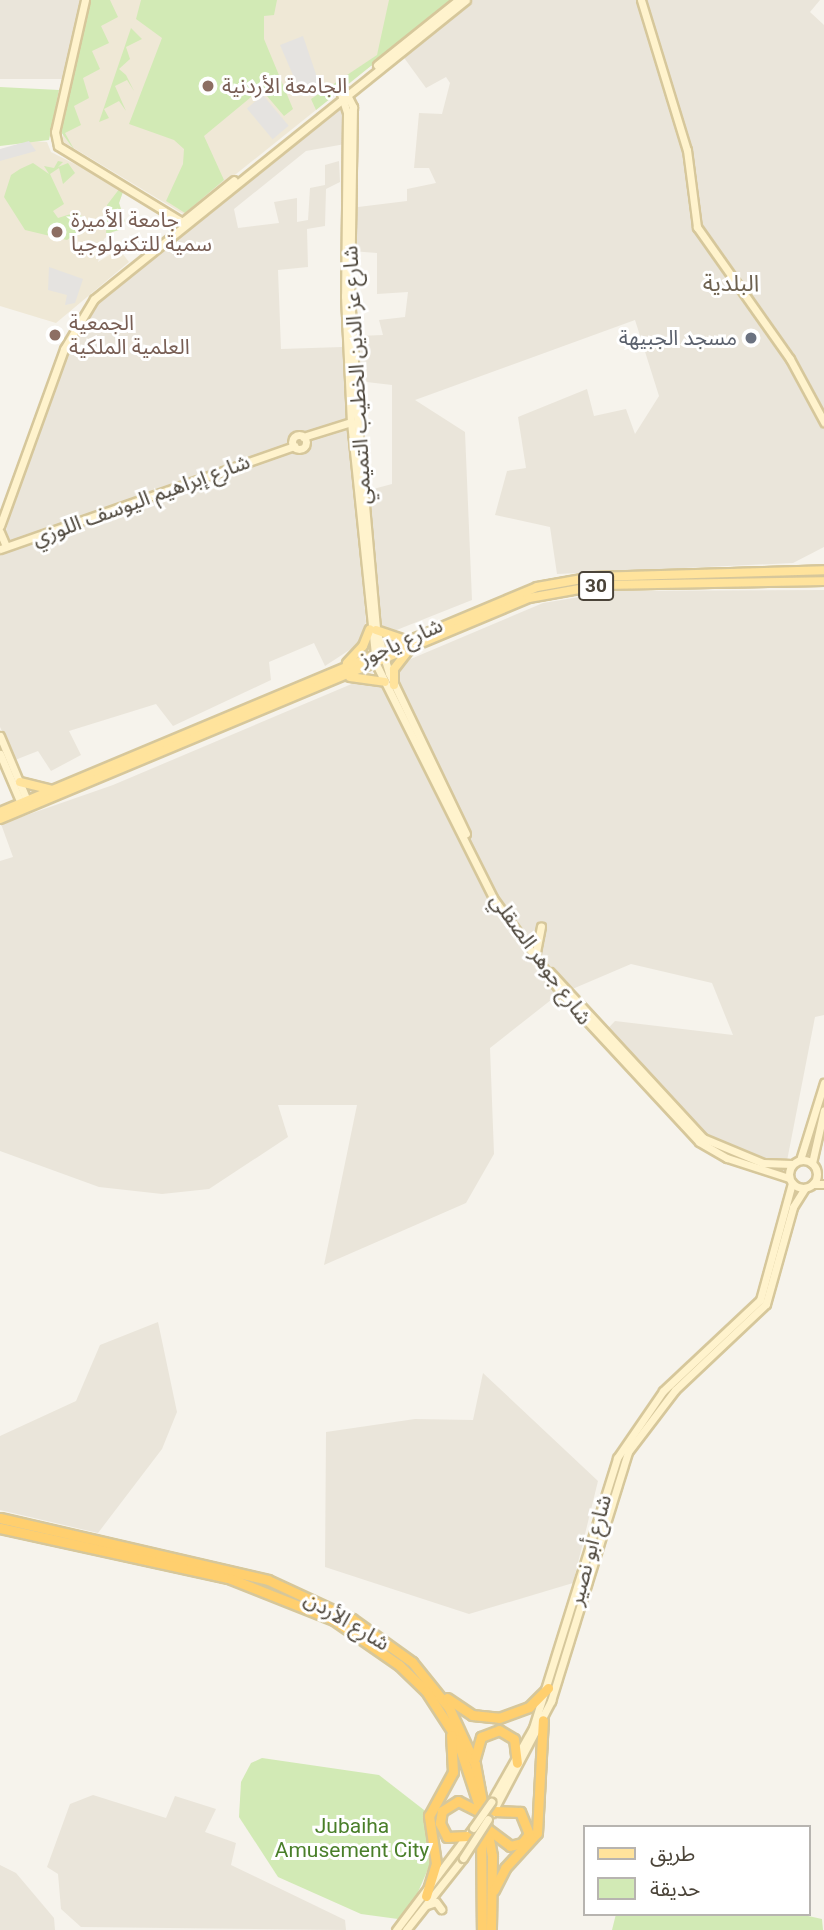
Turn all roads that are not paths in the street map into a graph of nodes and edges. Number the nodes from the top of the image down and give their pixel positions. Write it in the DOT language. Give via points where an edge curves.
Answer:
graph roads {
  1 [pos="85,0"];
  2 [pos="459,0"];
  3 [pos="466,0"];
  4 [pos="640,0"];
  5 [pos="359,86"];
  6 [pos="344,94"];
  7 [pos="337,103"];
  8 [pos="350,108"];
  9 [pos="184,224"];
  10 [pos="351,422"];
  11 [pos="824,422"];
  12 [pos="0,526"];
  13 [pos="0,532"];
  14 [pos="4,548"];
  15 [pos="0,557"];
  16 [pos="824,570"];
  17 [pos="824,581"];
  18 [pos="373,629"];
  19 [pos="412,638"];
  20 [pos="409,649"];
  21 [pos="377,652"];
  22 [pos="379,662"];
  23 [pos="341,669"];
  24 [pos="333,681"];
  25 [pos="389,684"];
  26 [pos="0,736"];
  27 [pos="0,754"];
  28 [pos="20,782"];
  29 [pos="54,790"];
  30 [pos="26,806"];
  31 [pos="0,811"];
  32 [pos="0,819"];
  33 [pos="541,926"];
  34 [pos="536,953"];
  35 [pos="824,1083"];
  36 [pos="824,1110"];
  37 [pos="796,1162"];
  38 [pos="814,1166"];
  39 [pos="824,1175"];
  40 [pos="790,1180"];
  41 [pos="824,1184"];
  42 [pos="809,1186"];
  43 [pos="0,1518"];
  44 [pos="0,1528"];
  45 [pos="548,1688"];
  46 [pos="438,1692"];
  47 [pos="543,1720"];
  48 [pos="449,1723"];
  49 [pos="517,1763"];
  50 [pos="475,1764"];
  51 [pos="488,1815"];
  52 [pos="470,1832"];
  53 [pos="426,1896"];
  54 [pos="491,1902"];
  55 [pos="424,1907"];
  56 [pos="441,1909"];
  57 [pos="396,1930"];
  58 [pos="406,1930"];
  59 [pos="482,1930"];
  60 [pos="491,1930"];
  1 -- 9 [label="street" via="55,132 58,146"];
  2 -- 6 [label="street"];
  3 -- 5 [label="street"];
  4 -- 11 [label="street" via="686,147 696,227 792,362"];
  5 -- 6 [label="street"];
  5 -- 8 [label="street"];
  6 -- 7 [label="street"];
  6 -- 8 [label="street, شارع عز الدين الخطيب التميمي"];
  6 -- 9 [label="street"];
  7 -- 8 [label="street"];
  7 -- 9 [label="street"];
  8 -- 10 [label="street, شارع عز الدين الخطيب التميمي" via="345,296"];
  8 -- 18 [label="street, شارع عز الدين الخطيب التميمي" via="350,292"];
  9 -- 12 [label="street" via="98,294 79,319"];
  10 -- 14 [label="street, شارع إبراهيم اليوسف اللوزي"];
  10 -- 18 [label="street, شارع عز الدين الخطيب التميمي"];
  13 -- 14 [label="street"];
  14 -- 15 [label="street"];
  16 -- 19 [label="main road, شارع ياجوز / 30" via="565,580 515,594"];
  17 -- 20 [label="main road, شارع ياجوز / 30" via="559,590"];
  18 -- 19 [label="main road" via="390,639"];
  18 -- 21 [label="street, شارع عز الدين الخطيب التميمي"];
  18 -- 23 [label="main road"];
  19 -- 21 [label="main road, شارع ياجوز / 30"];
  20 -- 22 [label="main road, شارع ياجوز / 30"];
  20 -- 25 [label="main road" via="395,666"];
  21 -- 22 [label="street, شارع عز الدين الخطيب التميمي"];
  21 -- 23 [label="main road, شارع ياجوز / 30"];
  22 -- 24 [label="main road, شارع ياجوز / 30"];
  22 -- 25 [label="street, شارع جوهر الصقلي"];
  23 -- 29 [label="main road, شارع ياجوز / 30"];
  24 -- 25 [label="main road" via="362,676"];
  24 -- 30 [label="main road, شارع ياجوز / 30"];
  25 -- 34 [label="street, شارع جوهر الصقلي" via="495,892"];
  25 -- 40 [label="street, شارع جوهر الصقلي" via="493,898 563,995 699,1142"];
  26 -- 28 [label="street"];
  27 -- 30 [label="street"];
  28 -- 29 [label="main road"];
  28 -- 30 [label="street"];
  29 -- 30 [label="main road, شارع ياجوز / 30"];
  30 -- 31 [label="main road, شارع ياجوز / 30"];
  30 -- 32 [label="main road, شارع ياجوز / 30"];
  33 -- 34 [label="street"];
  34 -- 37 [label="street, شارع جوهر الصقلي" via="608,1040 703,1138 762,1163"];
  35 -- 37 [label="street"];
  36 -- 38 [label="street"];
  37 -- 38 [label="street, شارع جوهر الصقلي"];
  37 -- 40 [label="street, شارع أبو نصير"];
  38 -- 39 [label="street"];
  38 -- 42 [label="street, شارع أبو نصير"];
  40 -- 42 [label="street, شارع جوهر الصقلي"];
  40 -- 45 [label="street, شارع أبو نصير" via="760,1300 663,1391 619,1453"];
  41 -- 42 [label="street"];
  42 -- 47 [label="street, شارع أبو نصير" via="793,1207 766,1304 676,1390 628,1452"];
  43 -- 46 [label="highway, شارع الأردن" via="214,1564 292,1589 378,1636"];
  44 -- 48 [label="highway, شارع الأردن" via="206,1573 292,1600 393,1659"];
  45 -- 46 [label="highway" via="523,1711 495,1718 468,1713"];
  45 -- 49 [label="street, شارع أبو نصير"];
  46 -- 50 [label="highway, شارع الأردن"];
  47 -- 51 [label="street, شارع أبو نصير"];
  47 -- 54 [label="highway" via="537,1833 505,1868"];
  48 -- 51 [label="highway, شارع الأردن"];
  48 -- 53 [label="highway" via="453,1767 429,1816 436,1863"];
  49 -- 50 [label="highway" via="514,1739 497,1730 480,1739"];
  49 -- 51 [label="street, شارع أبو نصير"];
  50 -- 51 [label="highway, شارع الأردن"];
  51 -- 52 [label="street, شارع أبو نصير, bridge"];
  51 -- 52 [label="highway" via="458,1801 442,1811 447,1837"];
  51 -- 54 [label="highway, شارع الأردن"];
  51 -- 55 [label="street, شارع أبو نصير, bridge" via="463,1858"];
  51 -- 59 [label="highway, شارع الأردن"];
  52 -- 53 [label="street, شارع أبو نصير"];
  53 -- 57 [label="street, شارع أبو نصير"];
  54 -- 60 [label="highway, شارع الأردن"];
  55 -- 56 [label="street" via="436,1902"];
  55 -- 58 [label="street, شارع أبو نصير"];
}
